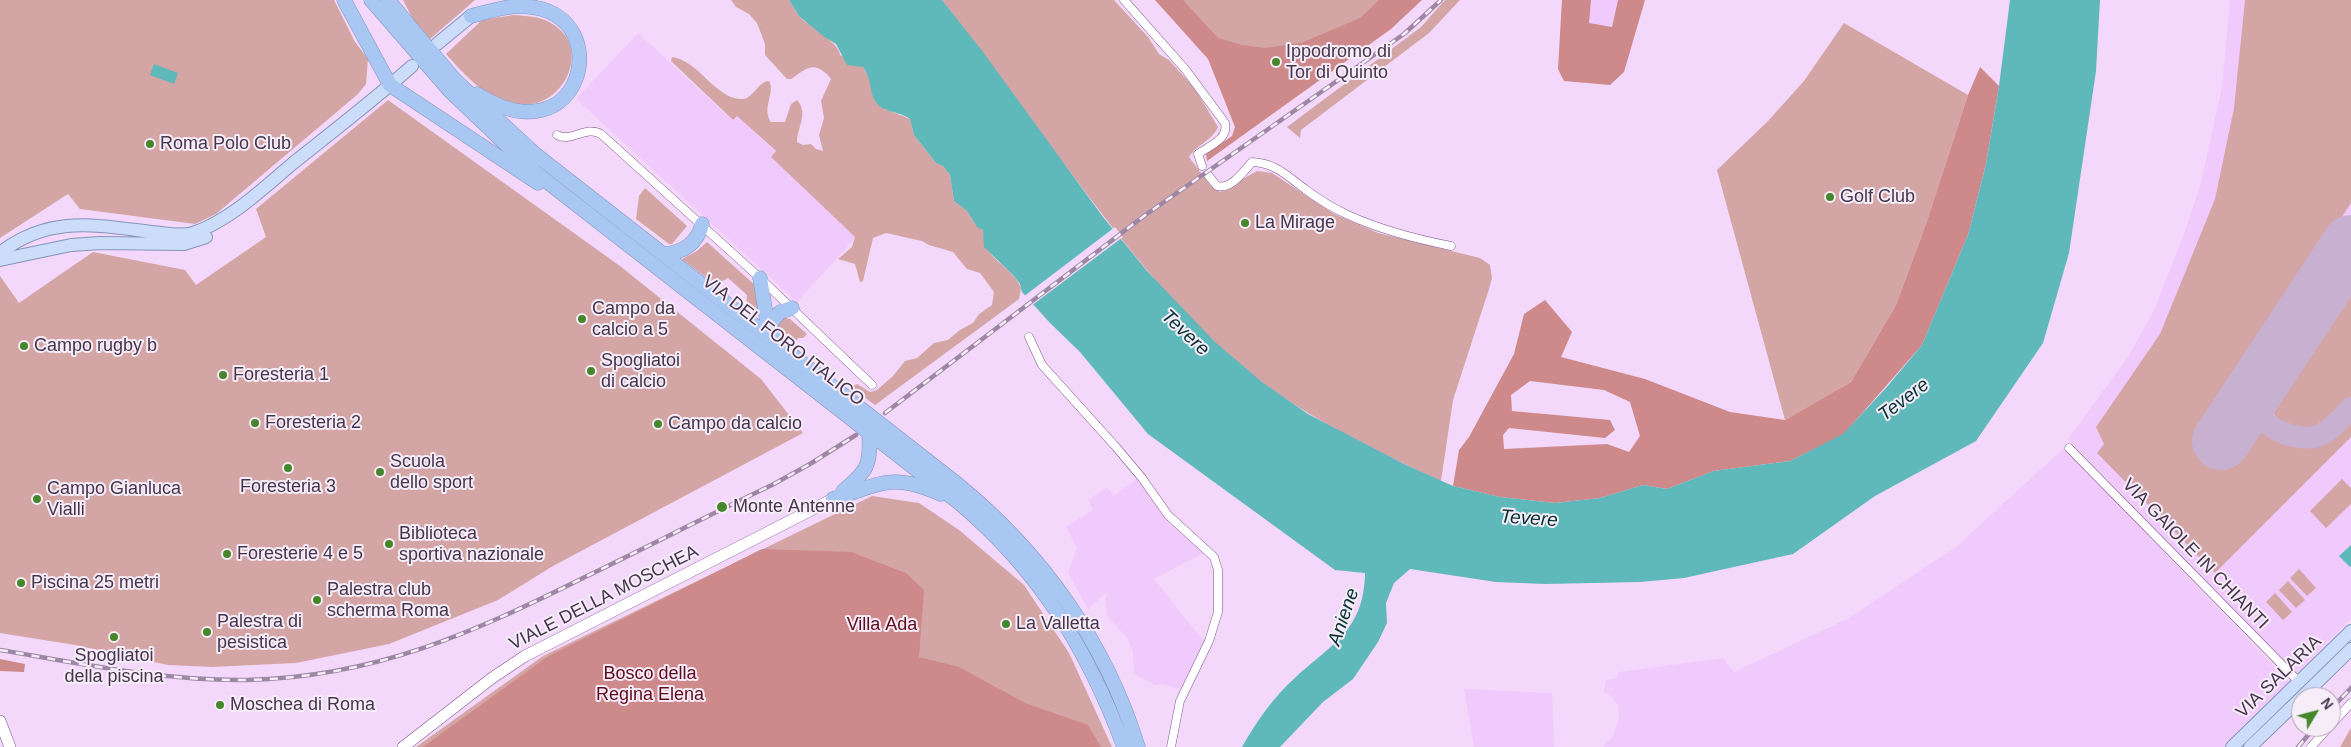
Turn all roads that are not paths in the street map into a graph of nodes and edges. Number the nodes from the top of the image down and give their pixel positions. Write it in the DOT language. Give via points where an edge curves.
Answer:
graph roads {
  1 [pos="344,0"];
  2 [pos="371,0"];
  3 [pos="388,0"];
  4 [pos="399,0"];
  5 [pos="482,0"];
  6 [pos="1124,0"];
  7 [pos="471,16"];
  8 [pos="422,42"];
  9 [pos="437,44"];
  10 [pos="412,66"];
  11 [pos="455,80"];
  12 [pos="390,85"];
  13 [pos="557,135"];
  14 [pos="1202,166"];
  15 [pos="1208,175"];
  16 [pos="580,208"];
  17 [pos="238,209"];
  18 [pos="702,224"];
  19 [pos="68,225"];
  20 [pos="61,246"];
  21 [pos="1451,246"];
  22 [pos="0,254"];
  23 [pos="663,254"];
  24 [pos="0,260"];
  25 [pos="760,278"];
  26 [pos="792,308"];
  27 [pos="768,327"];
  28 [pos="1029,337"];
  29 [pos="799,361"];
  30 [pos="872,384"];
  31 [pos="869,433"];
  32 [pos="2070,448"];
  33 [pos="833,499"];
  34 [pos="958,502"];
  35 [pos="2351,631"];
  36 [pos="2351,649"];
  37 [pos="2299,682"];
  38 [pos="2313,687"];
  39 [pos="2351,703"];
  40 [pos="2291,708"];
  41 [pos="2341,714"];
  42 [pos="0,721"];
  43 [pos="2320,737"];
  44 [pos="10,747"];
  45 [pos="403,747"];
  46 [pos="1124,747"];
  47 [pos="1138,747"];
  48 [pos="1171,747"];
  49 [pos="2232,747"];
  50 [pos="2250,747"];
  51 [pos="2311,747"];
  1 -- 12 [label="highway"];
  2 -- 16 [label="highway, VIA DEL FORO ITALICO" via="470,112"];
  3 -- 8 [label="highway, VIA DEL FORO ITALICO"];
  4 -- 8 [label="highway"];
  5 -- 7 [label="highway"];
  6 -- 14 [label="street" via="1185,70 1225,123 1224,136 1198,154"];
  7 -- 9 [label="main road"];
  7 -- 11 [label="highway" via="510,7 548,11 564,23 574,38 581,68 571,90 559,101 546,108 526,111 498,105"];
  8 -- 11 [label="highway, VIA DEL FORO ITALICO"];
  10 -- 12 [label="main road"];
  11 -- 23 [label="highway, VIA DEL FORO ITALICO" via="535,154"];
  12 -- 16 [label="highway" via="513,168"];
  12 -- 17 [label="main road"];
  13 -- 18 [label="street, VIA DEL FORO ITALICO" via="565,137 589,130 599,133"];
  15 -- 21 [label="street" via="1217,186 1223,187 1252,162 1265,162 1276,166 1312,194 1348,215 1395,232"];
  16 -- 31 [label="highway, VIA DEL FORO ITALICO"];
  17 -- 19 [label="main road" via="188,234 97,224"];
  17 -- 20 [label="main road" via="214,232 188,244 100,242"];
  18 -- 23 [label="highway" via="693,243 673,253"];
  18 -- 25 [label="street, VIA DEL FORO ITALICO"];
  19 -- 20 [label="main road" via="68,239"];
  19 -- 22 [label="main road" via="39,232 16,242"];
  20 -- 24 [label="main road"];
  23 -- 29 [label="highway, VIA DEL FORO ITALICO"];
  25 -- 26 [label="street, VIA DEL FORO ITALICO"];
  25 -- 27 [label="highway"];
  26 -- 27 [label="highway" via="780,312"];
  26 -- 30 [label="street, VIA DEL FORO ITALICO"];
  27 -- 29 [label="highway"];
  28 -- 48 [label="street" via="1042,365 1116,447 1168,515 1214,557 1218,570 1218,612 1209,641 1180,701"];
  29 -- 47 [label="highway, VIA DEL FORO ITALICO" via="971,494 1030,553 1089,635 1117,692"];
  31 -- 33 [label="highway" via="867,466 858,479"];
  31 -- 34 [label="highway, VIA DEL FORO ITALICO"];
  32 -- 37 [label="street, VIA GAIOLE IN CHIANTI"];
  33 -- 34 [label="highway" via="875,483 896,480 923,486"];
  33 -- 45 [label="street, VIALE DELLA MOSCHEA" via="525,656"];
  34 -- 46 [label="highway, VIA DEL FORO ITALICO" via="1006,547 1054,606 1088,662"];
  35 -- 37 [label="main road, VIA SALARIA"];
  36 -- 38 [label="main road, VIA SALARIA"];
  37 -- 49 [label="main road, VIA SALARIA"];
  39 -- 41 [label="street"];
  40 -- 50 [label="main road, VIA SALARIA"];
  42 -- 44 [label="street"];
  43 -- 51 [label="street"];
}
